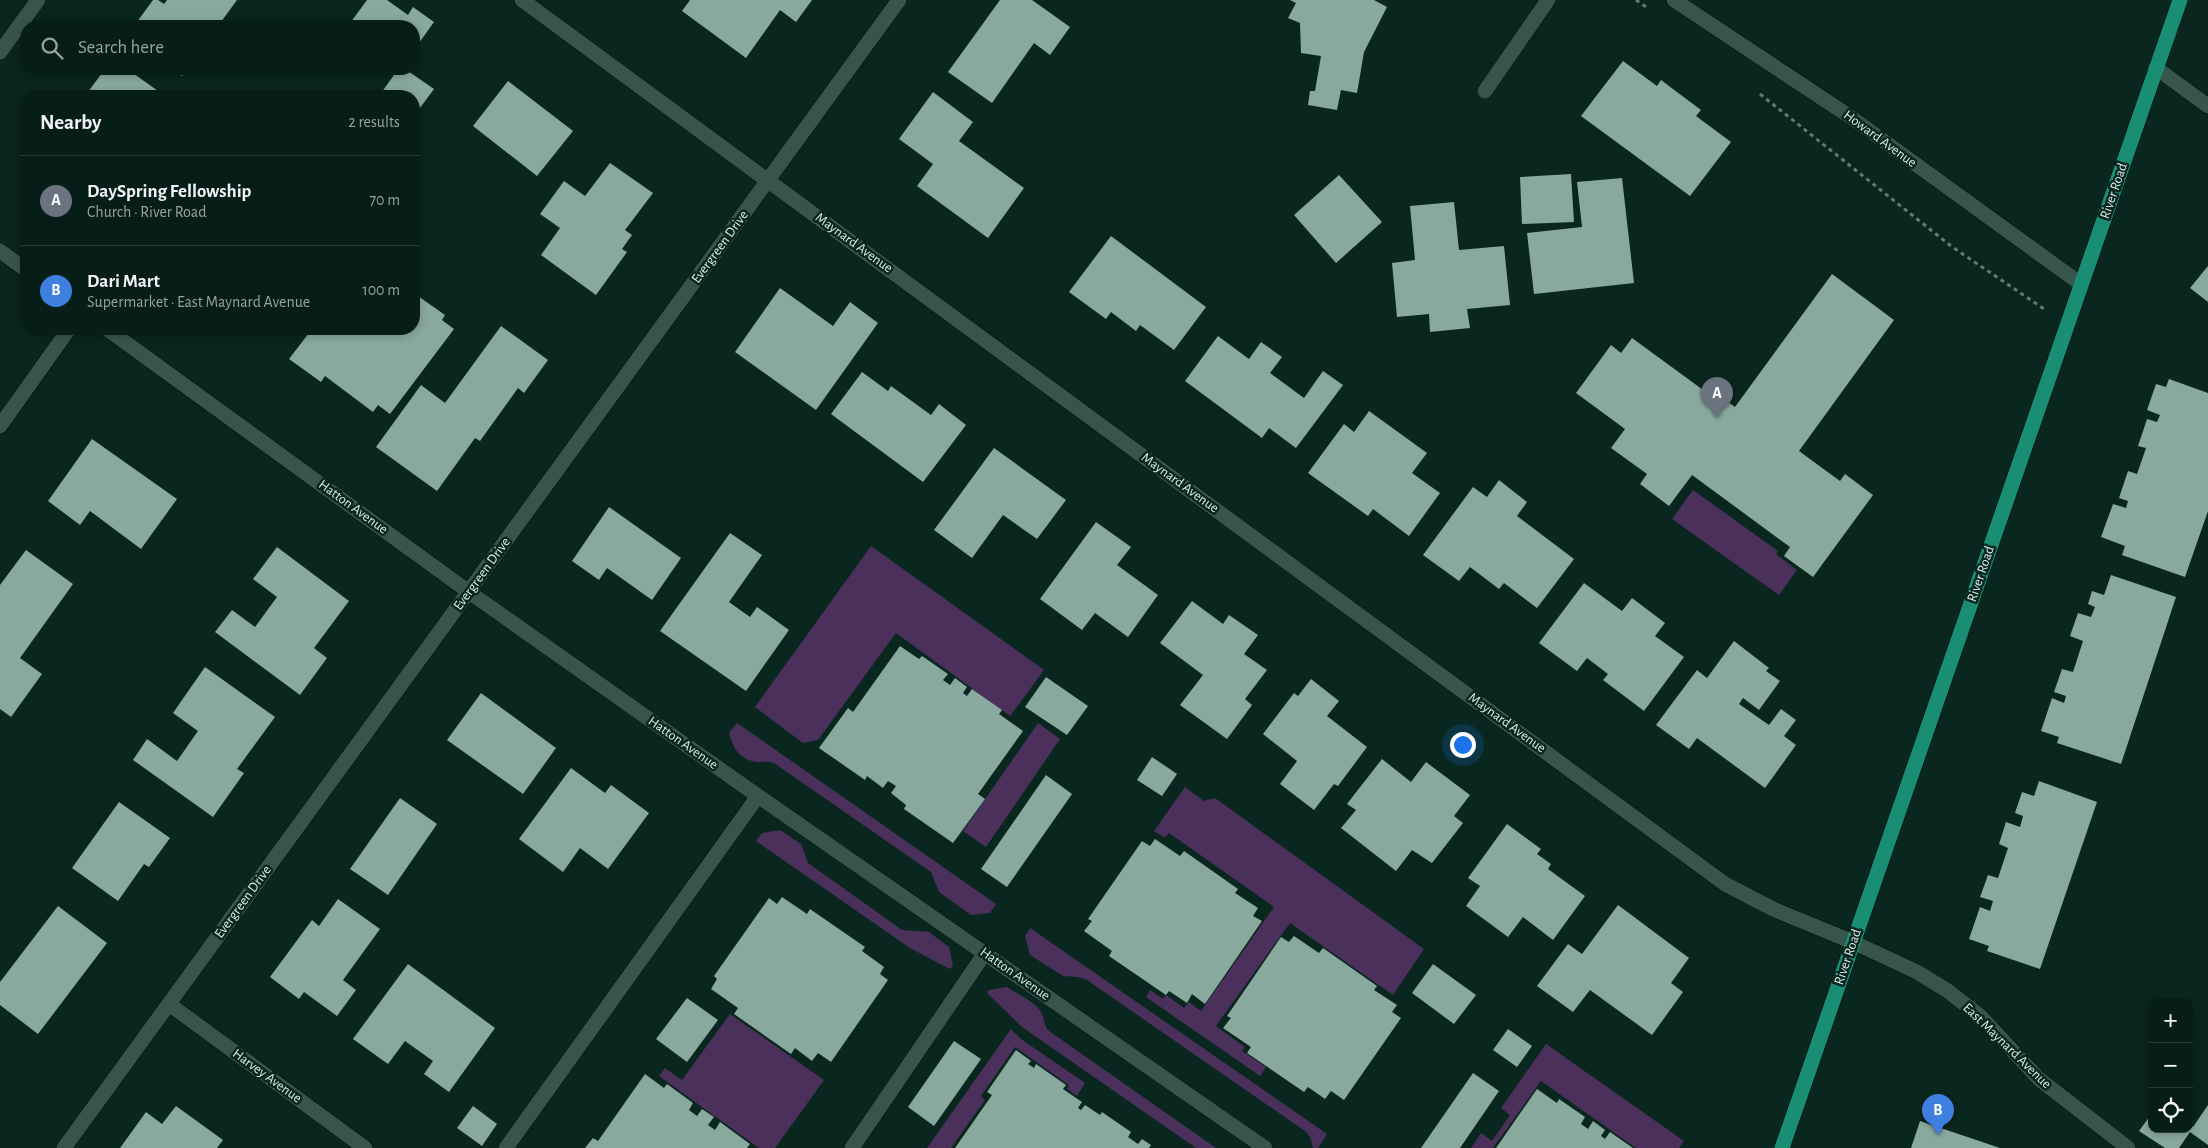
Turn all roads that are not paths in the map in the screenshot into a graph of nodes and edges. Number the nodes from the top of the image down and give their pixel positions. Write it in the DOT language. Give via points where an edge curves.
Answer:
graph roads {
  1 [pos="38,0"];
  2 [pos="522,0"];
  3 [pos="899,0"];
  4 [pos="1548,0"];
  5 [pos="1674,0"];
  6 [pos="2180,0"];
  7 [pos="23,20"];
  8 [pos="20,25"];
  9 [pos="0,52"];
  10 [pos="2156,68"];
  11 [pos="1485,91"];
  12 [pos="2208,106"];
  13 [pos="769,180"];
  14 [pos="0,251"];
  15 [pos="20,266"];
  16 [pos="2081,284"];
  17 [pos="65,335"];
  18 [pos="115,335"];
  19 [pos="0,426"];
  20 [pos="470,592"];
  21 [pos="758,796"];
  22 [pos="1853,942"];
  23 [pos="985,953"];
  24 [pos="169,1004"];
  25 [pos="64,1148"];
  26 [pos="365,1148"];
  27 [pos="506,1148"];
  28 [pos="852,1148"];
  29 [pos="1265,1148"];
  30 [pos="1782,1148"];
  31 [pos="2128,1148"];
  1 -- 7 [label="street"];
  2 -- 13 [label="street, Maynard Avenue"];
  3 -- 13 [label="street, Evergreen Drive"];
  4 -- 11 [label="street"];
  5 -- 16 [label="street, Howard Avenue" via="1852,118"];
  6 -- 10 [label="main road, River Road"];
  8 -- 9 [label="street"];
  10 -- 12 [label="street"];
  10 -- 16 [label="main road, River Road"];
  13 -- 20 [label="street, Evergreen Drive"];
  13 -- 22 [label="street, Maynard Avenue" via="1725,884 1773,909"];
  14 -- 15 [label="street"];
  16 -- 22 [label="main road, River Road"];
  17 -- 19 [label="street"];
  18 -- 20 [label="street, Hatton Avenue"];
  20 -- 21 [label="street, Hatton Avenue"];
  20 -- 24 [label="street, Evergreen Drive"];
  21 -- 23 [label="street, Hatton Avenue"];
  21 -- 27 [label="street"];
  22 -- 30 [label="main road, River Road"];
  22 -- 31 [label="street, East Maynard Avenue" via="1917,972 1948,991 1981,1018 2039,1079"];
  23 -- 28 [label="street"];
  23 -- 29 [label="street, Hatton Avenue"];
  24 -- 25 [label="street, Evergreen Drive"];
  24 -- 26 [label="street, Harvey Avenue"];
}
